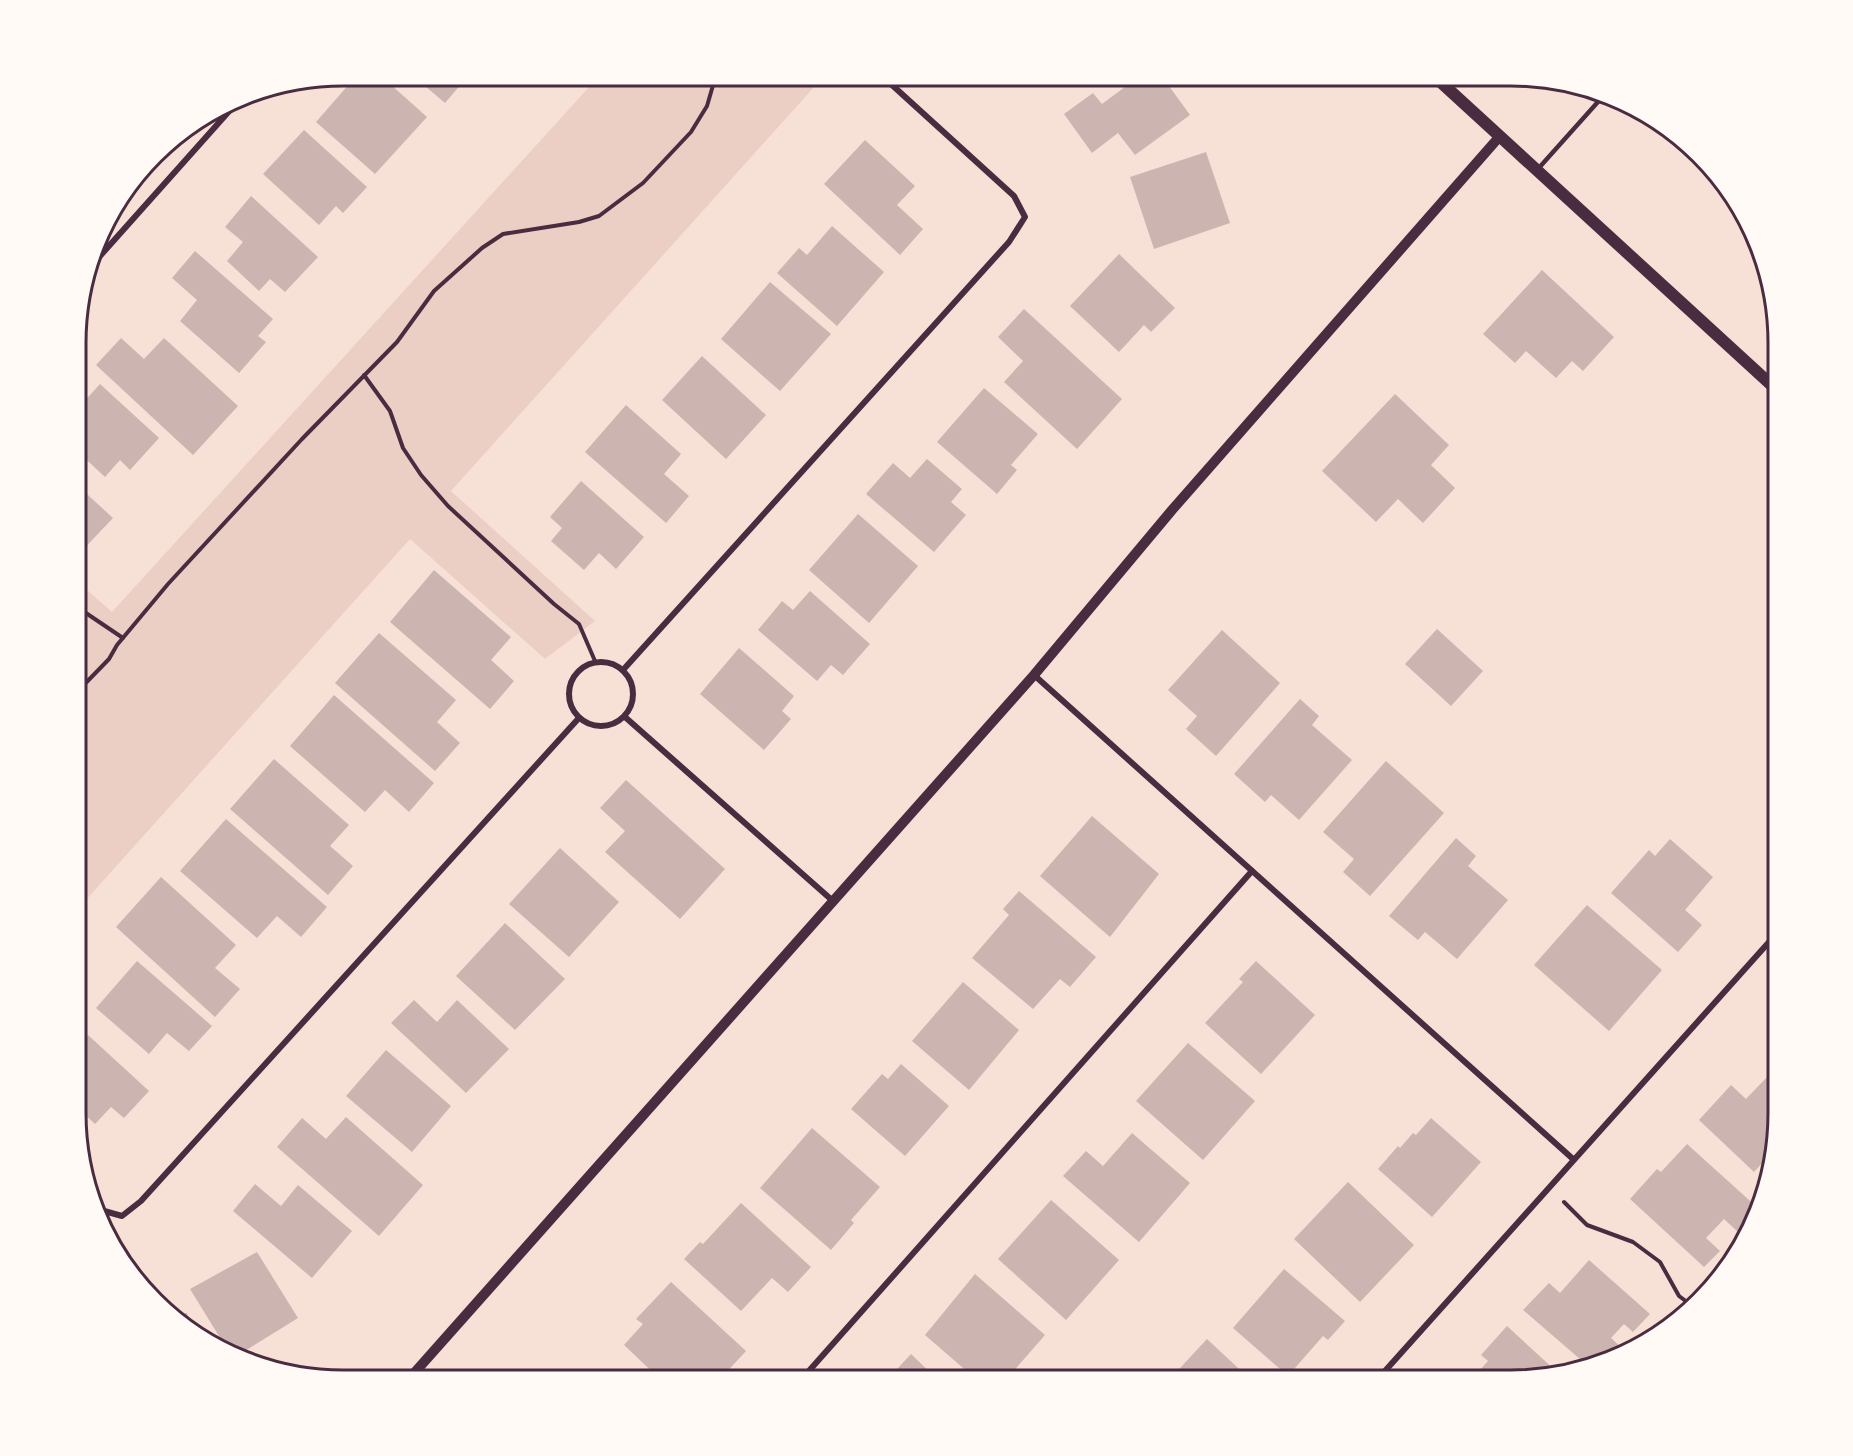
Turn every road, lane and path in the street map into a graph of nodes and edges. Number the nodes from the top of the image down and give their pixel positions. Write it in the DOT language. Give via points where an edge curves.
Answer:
graph roads {
  1 [pos="713,86"];
  2 [pos="893,86"];
  3 [pos="1446,86"];
  4 [pos="1599,101"];
  5 [pos="228,113"];
  6 [pos="1500,136"];
  7 [pos="1537,170"];
  8 [pos="101,255"];
  9 [pos="364,375"];
  10 [pos="1768,382"];
  11 [pos="86,613"];
  12 [pos="123,638"];
  13 [pos="596,661"];
  14 [pos="623,670"];
  15 [pos="1034,675"];
  16 [pos="86,682"];
  17 [pos="625,717"];
  18 [pos="578,718"];
  19 [pos="1252,870"];
  20 [pos="833,902"];
  21 [pos="1768,943"];
  22 [pos="1573,1159"];
  23 [pos="1548,1186"];
  24 [pos="105,1211"];
  25 [pos="1686,1301"];
  26 [pos="417,1370"];
  27 [pos="810,1370"];
  28 [pos="1386,1370"];
  1 -- 9 [label="path" via="707,106 691,132 643,183 599,216 503,234 482,248 434,291 397,342"];
  2 -- 14 [label="street" via="1014,196 1025,217 1009,242"];
  3 -- 6 [label="main road"];
  4 -- 7 [label="lane"];
  5 -- 8 [label="street"];
  6 -- 7 [label="main road"];
  6 -- 15 [label="street" via="1172,510"];
  7 -- 10 [label="main road"];
  9 -- 12 [label="path" via="192,558"];
  9 -- 13 [label="path" via="390,411 403,448 421,474 456,514 579,624"];
  11 -- 12 [label="path"];
  12 -- 16 [label="path"];
  13 -- 14 [label="street" via="610,662"];
  13 -- 18 [label="street" via="582,667 572,678 568,692 570,707"];
  14 -- 17 [label="street" via="634,696"];
  15 -- 19 [label="street"];
  15 -- 20 [label="street"];
  17 -- 18 [label="street" via="606,727 591,726"];
  17 -- 20 [label="street"];
  18 -- 24 [label="street" via="141,1201 122,1216"];
  19 -- 22 [label="street"];
  19 -- 27 [label="street"];
  20 -- 26 [label="street"];
  21 -- 22 [label="street"];
  22 -- 23 [label="street"];
  23 -- 25 [label="path" via="1587,1225 1632,1242 1660,1262"];
  23 -- 28 [label="street"];
}
